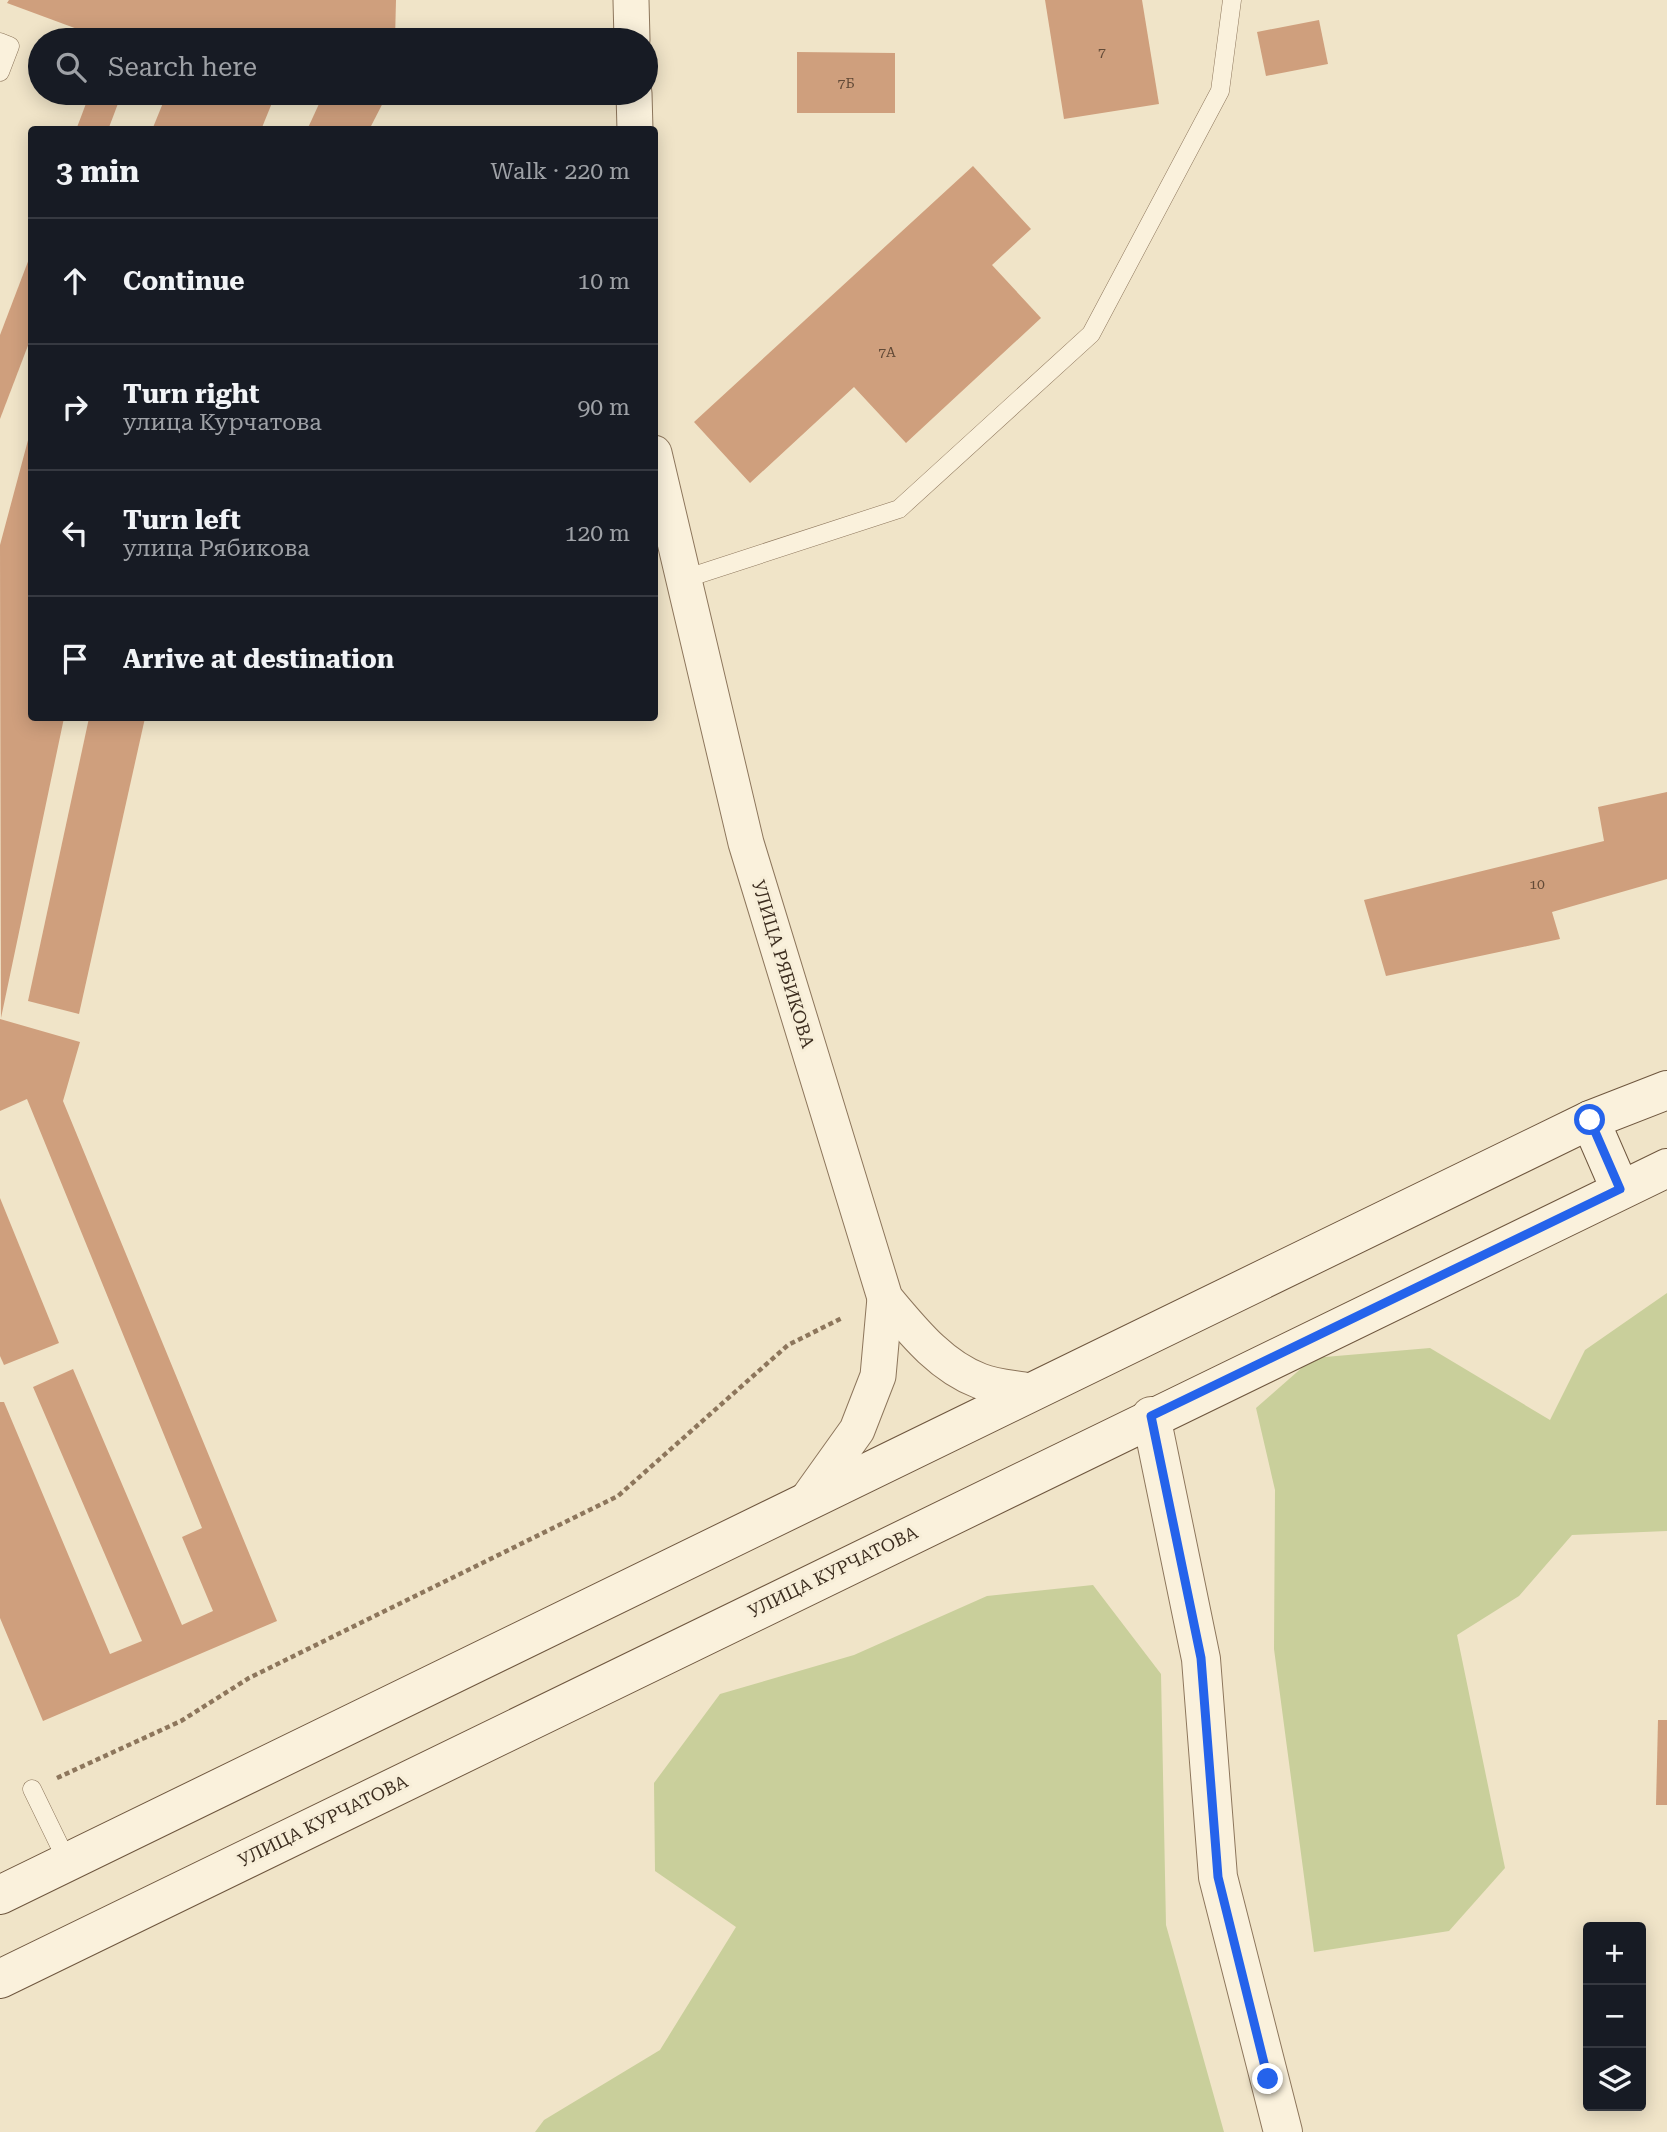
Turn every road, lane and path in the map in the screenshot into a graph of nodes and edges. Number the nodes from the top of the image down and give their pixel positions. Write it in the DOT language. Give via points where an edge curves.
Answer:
graph roads {
  1 [pos="631,0"];
  2 [pos="1232,0"];
  3 [pos="632,28"];
  4 [pos="0,42"];
  5 [pos="0,72"];
  6 [pos="634,105"];
  7 [pos="635,126"];
  8 [pos="658,470"];
  9 [pos="684,579"];
  10 [pos="1667,1090"];
  11 [pos="1590,1120"];
  12 [pos="1667,1168"];
  13 [pos="1620,1189"];
  14 [pos="885,1298"];
  15 [pos="842,1318"];
  16 [pos="1029,1391"];
  17 [pos="1151,1416"];
  18 [pos="807,1500"];
  19 [pos="32,1789"];
  20 [pos="67,1861"];
  21 [pos="0,1895"];
  22 [pos="0,1979"];
  23 [pos="1283,2132"];
  1 -- 3 [label="street"];
  2 -- 9 [label="lane" via="1220,91 1091,334 900,509"];
  4 -- 5 [label="lane" via="10,46"];
  6 -- 7 [label="street"];
  8 -- 9 [label="street, УЛИЦА РЯБИКОВА"];
  9 -- 14 [label="street, УЛИЦА РЯБИКОВА" via="746,843"];
  10 -- 11 [label="main road"];
  11 -- 13 [label="main road"];
  11 -- 16 [label="main road"];
  12 -- 13 [label="main road, УЛИЦА КУРЧАТОВА"];
  13 -- 17 [label="main road, УЛИЦА КУРЧАТОВА"];
  14 -- 16 [label="street, УЛИЦА РЯБИКОВА" via="920,1339 954,1367 981,1382"];
  14 -- 18 [label="street" via="878,1376 857,1430"];
  15 -- 19 [label="path" via="788,1345 618,1496 249,1678 181,1721"];
  16 -- 18 [label="main road"];
  17 -- 22 [label="main road, УЛИЦА КУРЧАТОВА"];
  17 -- 23 [label="main road" via="1201,1658 1218,1877"];
  18 -- 20 [label="main road"];
  19 -- 20 [label="lane"];
  20 -- 21 [label="main road"];
}
